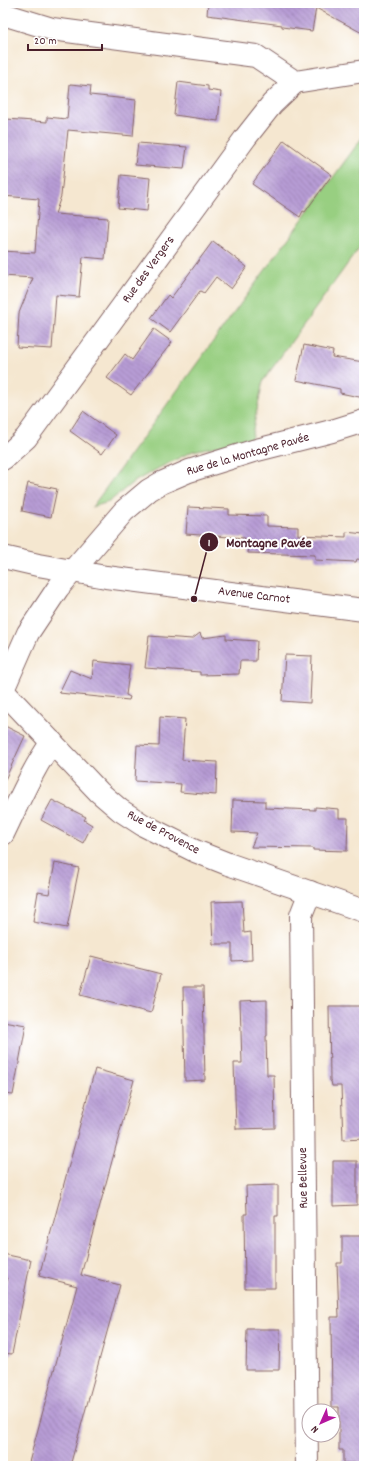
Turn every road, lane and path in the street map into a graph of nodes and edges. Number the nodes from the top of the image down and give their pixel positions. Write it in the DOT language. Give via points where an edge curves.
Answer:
graph roads {
  1 [pos="3,14"];
  2 [pos="364,70"];
  3 [pos="295,82"];
  4 [pos="364,421"];
  5 [pos="3,459"];
  6 [pos="3,557"];
  7 [pos="73,571"];
  8 [pos="364,610"];
  9 [pos="9,659"];
  10 [pos="3,690"];
  11 [pos="52,742"];
  12 [pos="3,834"];
  13 [pos="310,892"];
  14 [pos="364,910"];
  15 [pos="307,1466"];
  1 -- 3 [label="street" via="52,29 256,56"];
  2 -- 3 [label="street"];
  3 -- 5 [label="street, Rue des Vergers" via="272,104 246,137 26,438"];
  4 -- 7 [label="street, Rue de la Montagne Pavée" via="252,451 189,471 161,483 124,511"];
  6 -- 7 [label="street, Avenue Carnot"];
  7 -- 8 [label="street, Avenue Carnot"];
  7 -- 9 [label="street, Rue de la Montagne Pavée" via="58,588"];
  9 -- 10 [label="street, Rue de la Montagne Pavée"];
  10 -- 11 [label="street, Rue de Provence"];
  11 -- 12 [label="street" via="40,759"];
  11 -- 13 [label="street, Rue de Provence" via="99,792 120,810 144,825 228,864"];
  13 -- 14 [label="street, Rue de Provence"];
  13 -- 15 [label="street, Rue Bellevue" via="301,915"];
}
